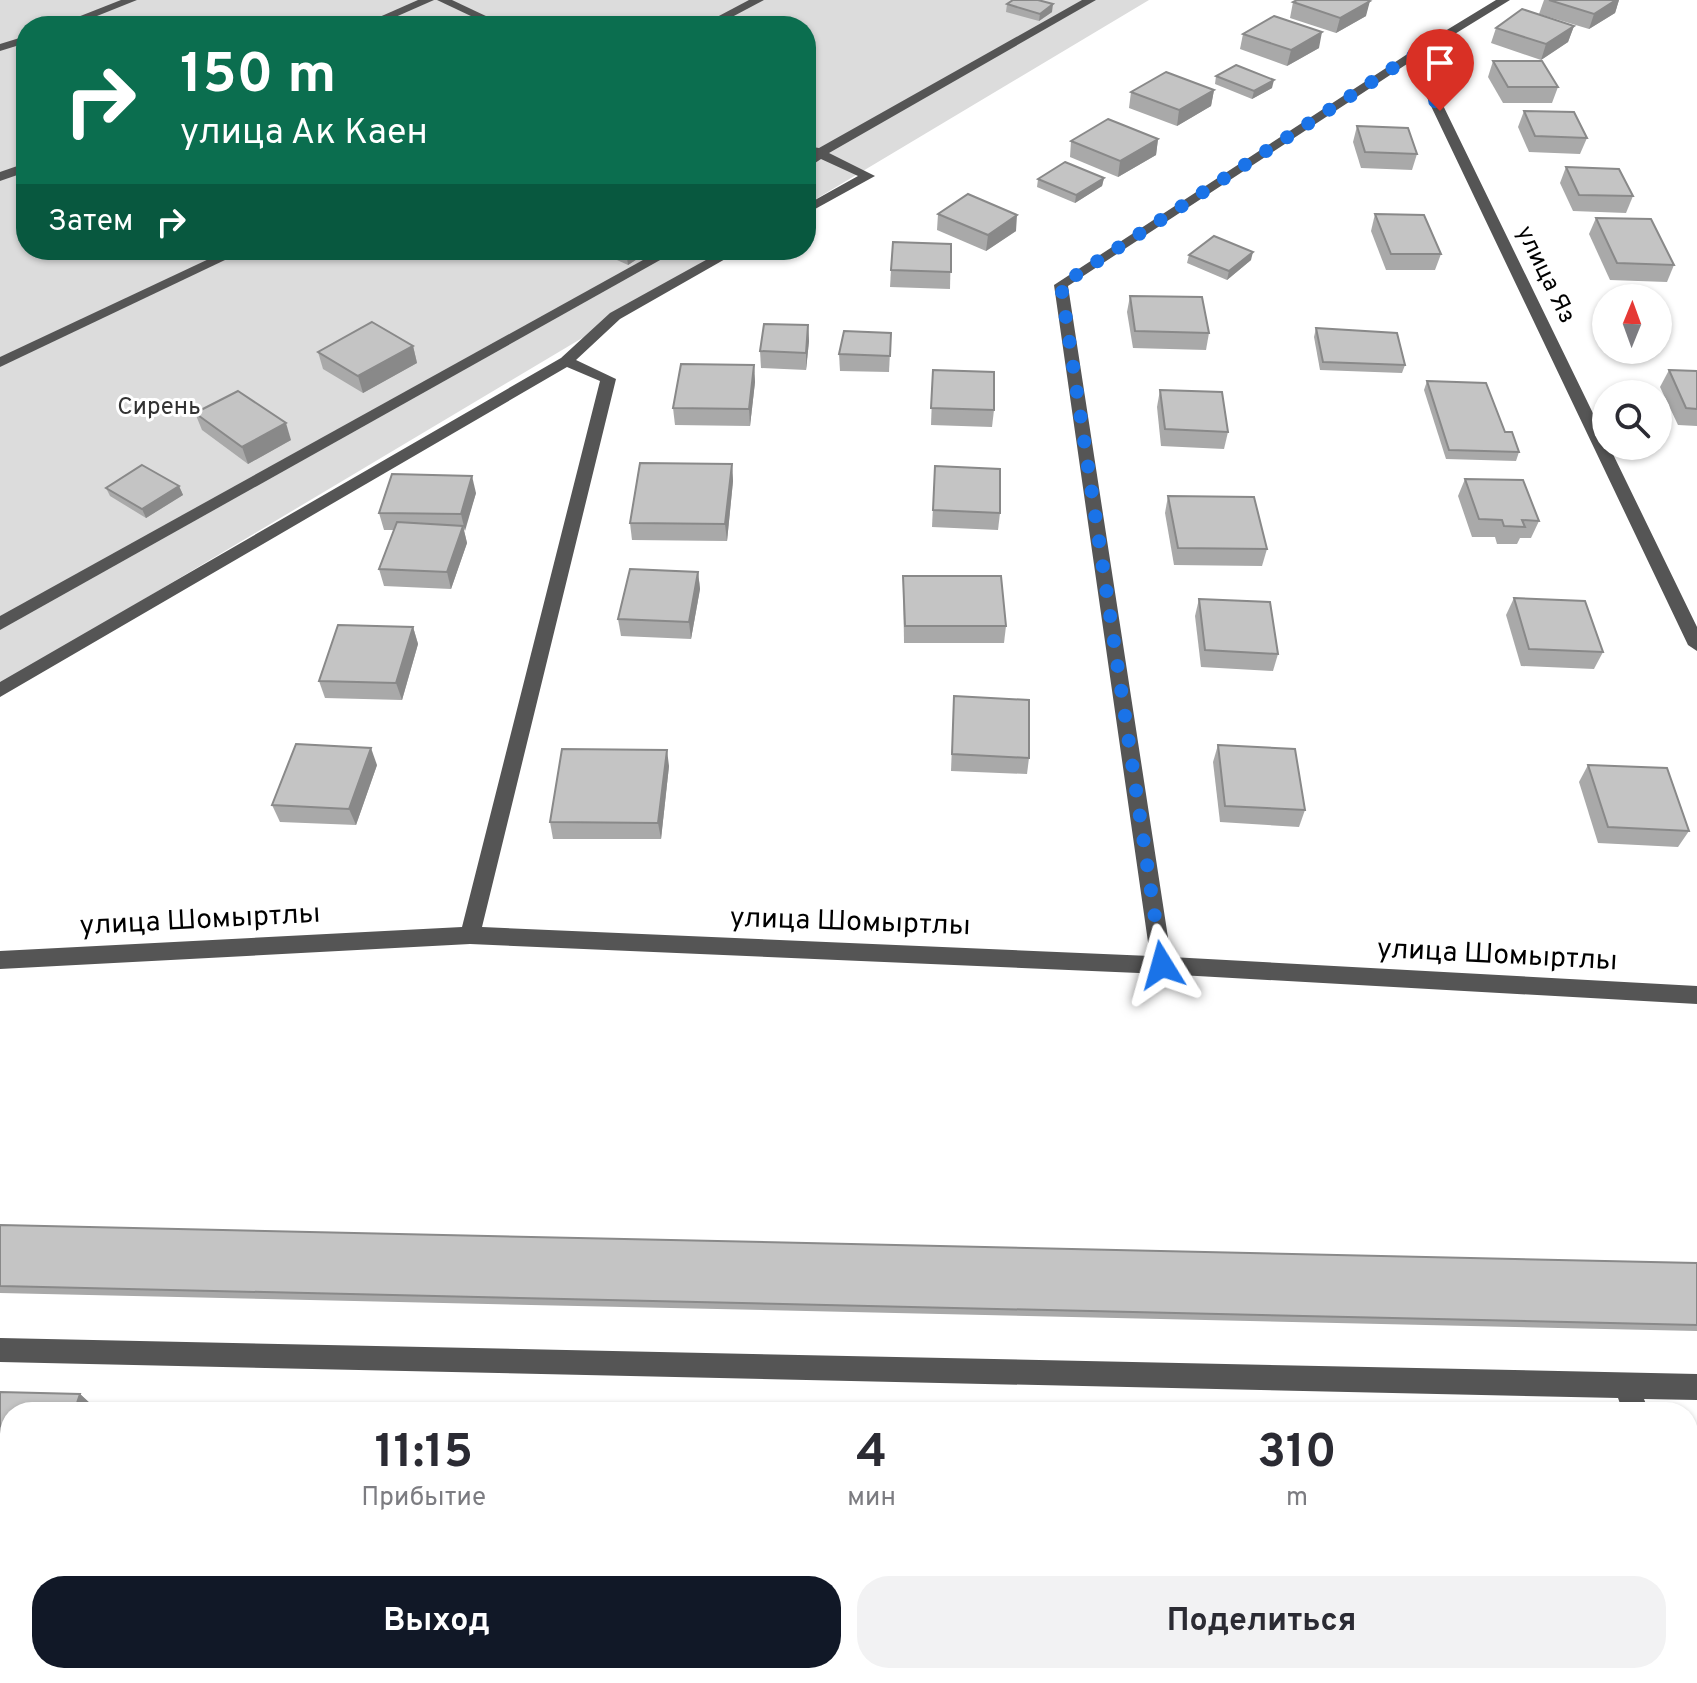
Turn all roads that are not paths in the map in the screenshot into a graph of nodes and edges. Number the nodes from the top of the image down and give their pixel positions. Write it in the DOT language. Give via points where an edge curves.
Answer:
graph roads {
  1 [pos="131,0"];
  2 [pos="428,0"];
  3 [pos="443,0"];
  4 [pos="758,0"];
  5 [pos="1090,0"];
  6 [pos="1504,0"];
  7 [pos="88,16"];
  8 [pos="389,16"];
  9 [pos="479,16"];
  10 [pos="726,16"];
  11 [pos="1413,55"];
  12 [pos="816,152"];
  13 [pos="820,153"];
  14 [pos="816,156"];
  15 [pos="816,205"];
  16 [pos="218,260"];
  17 [pos="653,260"];
  18 [pos="716,260"];
  19 [pos="566,361"];
  20 [pos="0,363"];
  21 [pos="0,624"];
  22 [pos="1697,645"];
  23 [pos="0,690"];
  24 [pos="470,935"];
  25 [pos="0,960"];
  26 [pos="1162,965"];
  27 [pos="1697,995"];
  28 [pos="0,1350"];
  29 [pos="1626,1385"];
  30 [pos="1697,1387"];
  31 [pos="1632,1402"];
  1 -- 7 [label="street"];
  2 -- 8 [label="street"];
  3 -- 9 [label="street"];
  4 -- 10 [label="street"];
  5 -- 13 [label="street"];
  6 -- 11 [label="street"];
  11 -- 22 [label="street, улица Яз"];
  11 -- 26 [label="street" via="1061,285"];
  12 -- 13 [label="street"];
  13 -- 14 [label="street"];
  13 -- 15 [label="street" via="868,176"];
  16 -- 20 [label="street"];
  17 -- 21 [label="street"];
  18 -- 19 [label="street" via="615,316"];
  19 -- 23 [label="street"];
  19 -- 24 [label="street" via="608,379"];
  24 -- 25 [label="street, улица Шомыртлы"];
  24 -- 26 [label="street, улица Шомыртлы"];
  26 -- 27 [label="street, улица Шомыртлы"];
  28 -- 29 [label="street"];
  29 -- 30 [label="street"];
  29 -- 31 [label="street"];
}
